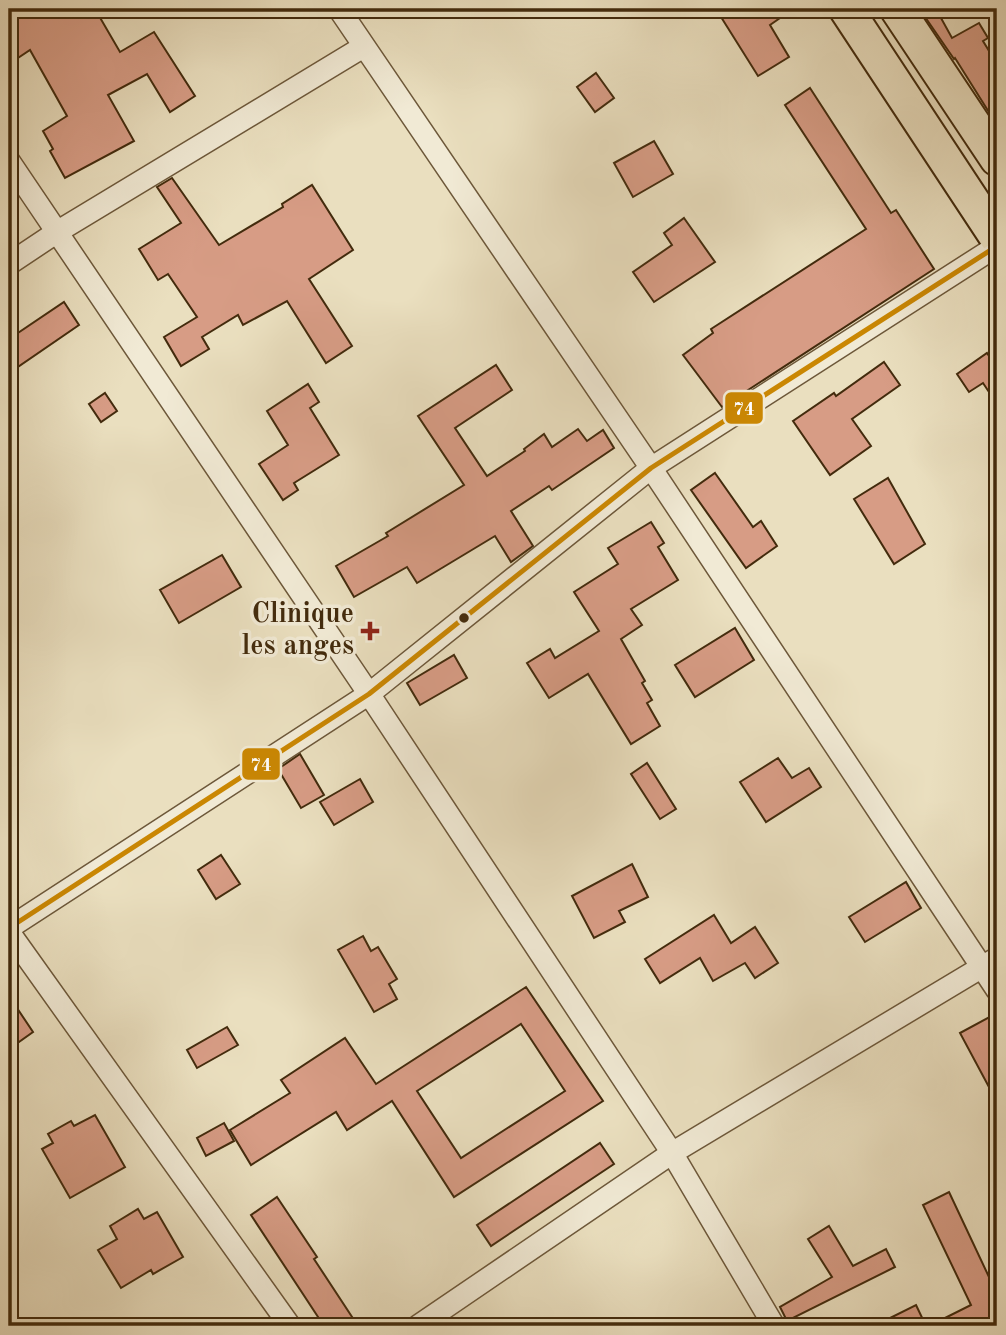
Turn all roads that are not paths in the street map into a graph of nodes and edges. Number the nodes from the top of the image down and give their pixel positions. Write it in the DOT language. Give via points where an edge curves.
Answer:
graph roads {
  1 [pos="339,9"];
  2 [pos="846,9"];
  3 [pos="897,9"];
  4 [pos="363,47"];
  5 [pos="997,159"];
  6 [pos="9,161"];
  7 [pos="57,232"];
  8 [pos="997,238"];
  9 [pos="997,246"];
  10 [pos="9,264"];
  11 [pos="651,468"];
  12 [pos="369,694"];
  13 [pos="9,930"];
  14 [pos="990,963"];
  15 [pos="997,990"];
  16 [pos="673,1153"];
  17 [pos="290,1326"];
  18 [pos="418,1326"];
  19 [pos="774,1326"];
  1 -- 4 [label="street"];
  2 -- 8 [label="main road"];
  3 -- 5 [label="main road"];
  4 -- 7 [label="street"];
  4 -- 11 [label="street"];
  6 -- 7 [label="street"];
  7 -- 10 [label="street"];
  7 -- 12 [label="street"];
  9 -- 11 [label="street"];
  11 -- 12 [label="street"];
  11 -- 14 [label="street"];
  12 -- 13 [label="street"];
  12 -- 16 [label="street"];
  13 -- 17 [label="street"];
  14 -- 15 [label="street"];
  14 -- 16 [label="street"];
  16 -- 18 [label="street"];
  16 -- 19 [label="street"];
}
